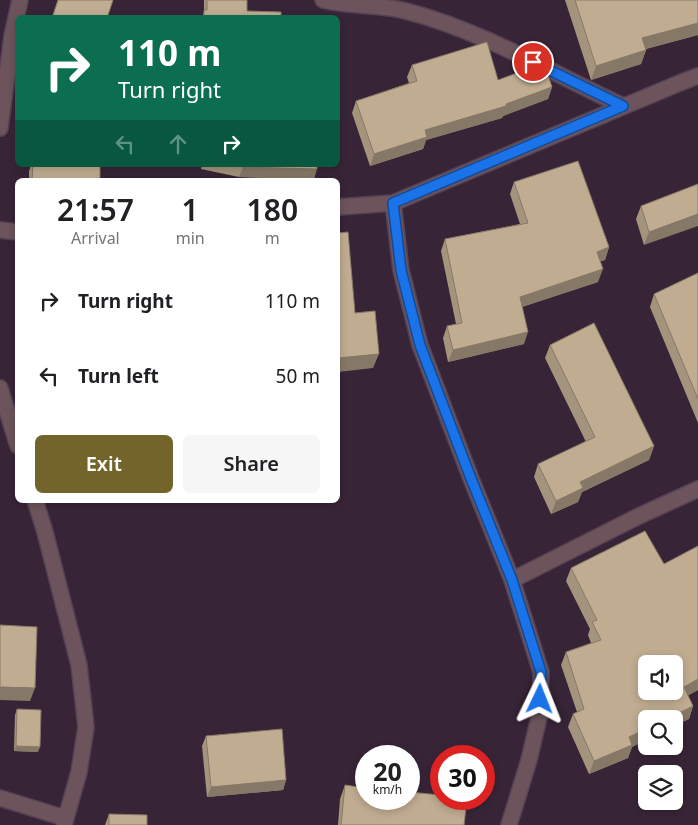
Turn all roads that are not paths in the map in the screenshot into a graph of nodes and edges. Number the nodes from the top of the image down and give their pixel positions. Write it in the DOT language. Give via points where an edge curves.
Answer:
graph roads {
  1 [pos="20,0"];
  2 [pos="323,0"];
  3 [pos="405,5"];
  4 [pos="17,15"];
  5 [pos="15,22"];
  6 [pos="698,76"];
  7 [pos="623,106"];
  8 [pos="0,128"];
  9 [pos="393,203"];
  10 [pos="340,207"];
  11 [pos="0,230"];
  12 [pos="15,232"];
  13 [pos="1,395"];
  14 [pos="15,437"];
  15 [pos="698,489"];
  16 [pos="36,503"];
  17 [pos="512,580"];
  18 [pos="0,798"];
  19 [pos="64,822"];
  20 [pos="509,825"];
  1 -- 4 [label="street"];
  2 -- 3 [label="street" via="339,4"];
  3 -- 7 [label="street" via="500,44"];
  5 -- 8 [label="street"];
  6 -- 7 [label="street"];
  7 -- 9 [label="street"];
  9 -- 10 [label="street"];
  9 -- 17 [label="street" via="401,270 420,345"];
  11 -- 12 [label="street"];
  13 -- 14 [label="street"];
  15 -- 17 [label="street"];
  16 -- 19 [label="street" via="79,665 86,727 79,772"];
  17 -- 20 [label="street" via="541,672 540,713 530,760"];
  18 -- 19 [label="street"];
}
